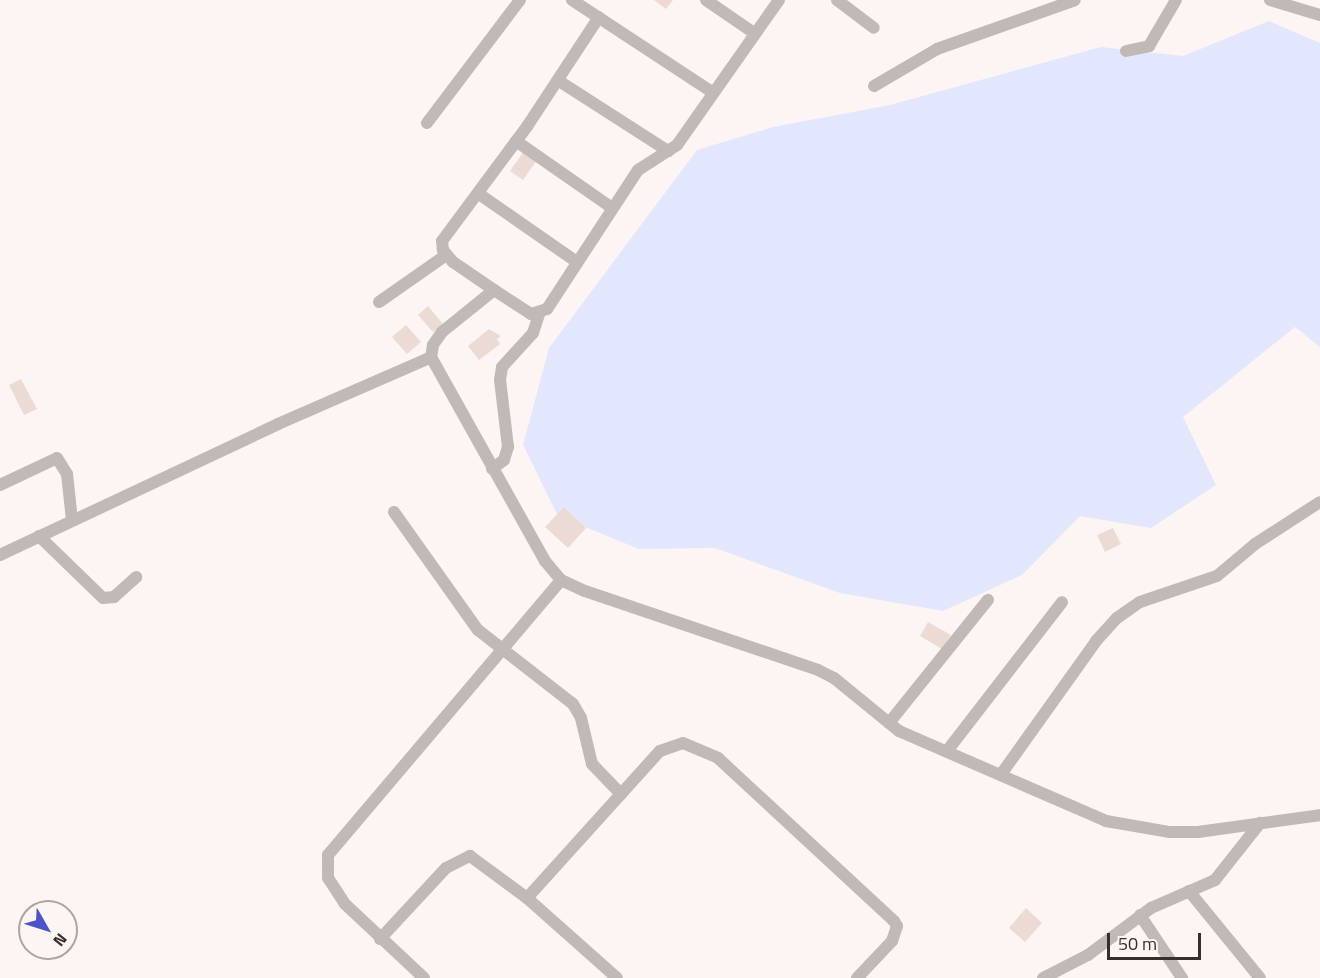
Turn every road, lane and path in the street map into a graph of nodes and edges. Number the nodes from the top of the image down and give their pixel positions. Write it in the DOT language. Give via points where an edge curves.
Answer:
graph roads {
  1 [pos="520,0"];
  2 [pos="572,0"];
  3 [pos="705,0"];
  4 [pos="779,0"];
  5 [pos="837,0"];
  6 [pos="1075,0"];
  7 [pos="1176,0"];
  8 [pos="1270,0"];
  9 [pos="1320,15"];
  10 [pos="599,17"];
  11 [pos="874,28"];
  12 [pos="754,33"];
  13 [pos="1126,51"];
  14 [pos="559,81"];
  15 [pos="874,86"];
  16 [pos="712,92"];
  17 [pos="427,123"];
  18 [pos="516,141"];
  19 [pos="668,151"];
  20 [pos="479,194"];
  21 [pos="612,208"];
  22 [pos="446,255"];
  23 [pos="577,262"];
  24 [pos="494,290"];
  25 [pos="379,303"];
  26 [pos="539,314"];
  27 [pos="431,357"];
  28 [pos="492,469"];
  29 [pos="0,485"];
  30 [pos="1320,502"];
  31 [pos="394,512"];
  32 [pos="72,520"];
  33 [pos="39,536"];
  34 [pos="0,555"];
  35 [pos="136,578"];
  36 [pos="561,580"];
  37 [pos="987,600"];
  38 [pos="1062,602"];
  39 [pos="501,651"];
  40 [pos="889,723"];
  41 [pos="947,751"];
  42 [pos="1002,773"];
  43 [pos="621,794"];
  44 [pos="1320,815"];
  45 [pos="1260,823"];
  46 [pos="1189,891"];
  47 [pos="527,898"];
  48 [pos="1140,915"];
  49 [pos="380,939"];
  50 [pos="424,978"];
  51 [pos="617,978"];
  52 [pos="857,978"];
  53 [pos="1043,978"];
  54 [pos="1182,978"];
  55 [pos="1260,978"];
  1 -- 17 [label="street"];
  2 -- 10 [label="street"];
  3 -- 12 [label="street"];
  4 -- 12 [label="street"];
  5 -- 11 [label="street"];
  6 -- 15 [label="street" via="938,49"];
  7 -- 13 [label="street" via="1149,46"];
  8 -- 9 [label="street"];
  10 -- 14 [label="street"];
  10 -- 16 [label="street"];
  12 -- 16 [label="street"];
  14 -- 18 [label="street"];
  14 -- 19 [label="street"];
  16 -- 19 [label="street" via="682,138"];
  18 -- 20 [label="street"];
  18 -- 21 [label="street"];
  19 -- 21 [label="street" via="643,163"];
  20 -- 22 [label="street" via="445,235 441,245"];
  20 -- 23 [label="street"];
  21 -- 23 [label="street"];
  22 -- 24 [label="street"];
  22 -- 25 [label="street"];
  23 -- 26 [label="street" via="551,304"];
  24 -- 26 [label="street" via="527,313"];
  24 -- 27 [label="street" via="442,332 432,345"];
  26 -- 28 [label="street" via="533,333 508,358 500,375 508,447 504,460"];
  27 -- 28 [label="street"];
  27 -- 32 [label="street"];
  28 -- 36 [label="street" via="534,543"];
  29 -- 32 [label="street" via="57,458 67,474"];
  30 -- 42 [label="street" via="1255,544 1217,576 1140,602 1117,618 1096,641"];
  31 -- 39 [label="street" via="478,630"];
  32 -- 33 [label="street"];
  33 -- 34 [label="street"];
  33 -- 35 [label="street" via="103,598 114,597"];
  36 -- 39 [label="street"];
  36 -- 40 [label="street" via="818,670 834,678"];
  37 -- 40 [label="street"];
  38 -- 41 [label="street"];
  39 -- 43 [label="street" via="573,704 581,718 592,764"];
  39 -- 49 [label="street" via="328,855 326,870 334,888"];
  40 -- 41 [label="street"];
  41 -- 42 [label="street"];
  42 -- 45 [label="street" via="1090,815 1133,827 1198,832"];
  43 -- 47 [label="street"];
  43 -- 52 [label="street" via="671,745 695,746 718,758 894,921 897,926 892,941"];
  44 -- 45 [label="street"];
  45 -- 46 [label="street" via="1222,874"];
  46 -- 48 [label="street"];
  46 -- 55 [label="street"];
  47 -- 49 [label="street" via="477,859 463,856 446,868"];
  47 -- 51 [label="street"];
  48 -- 53 [label="street" via="1088,955"];
  48 -- 54 [label="street"];
  49 -- 50 [label="street"];
}
